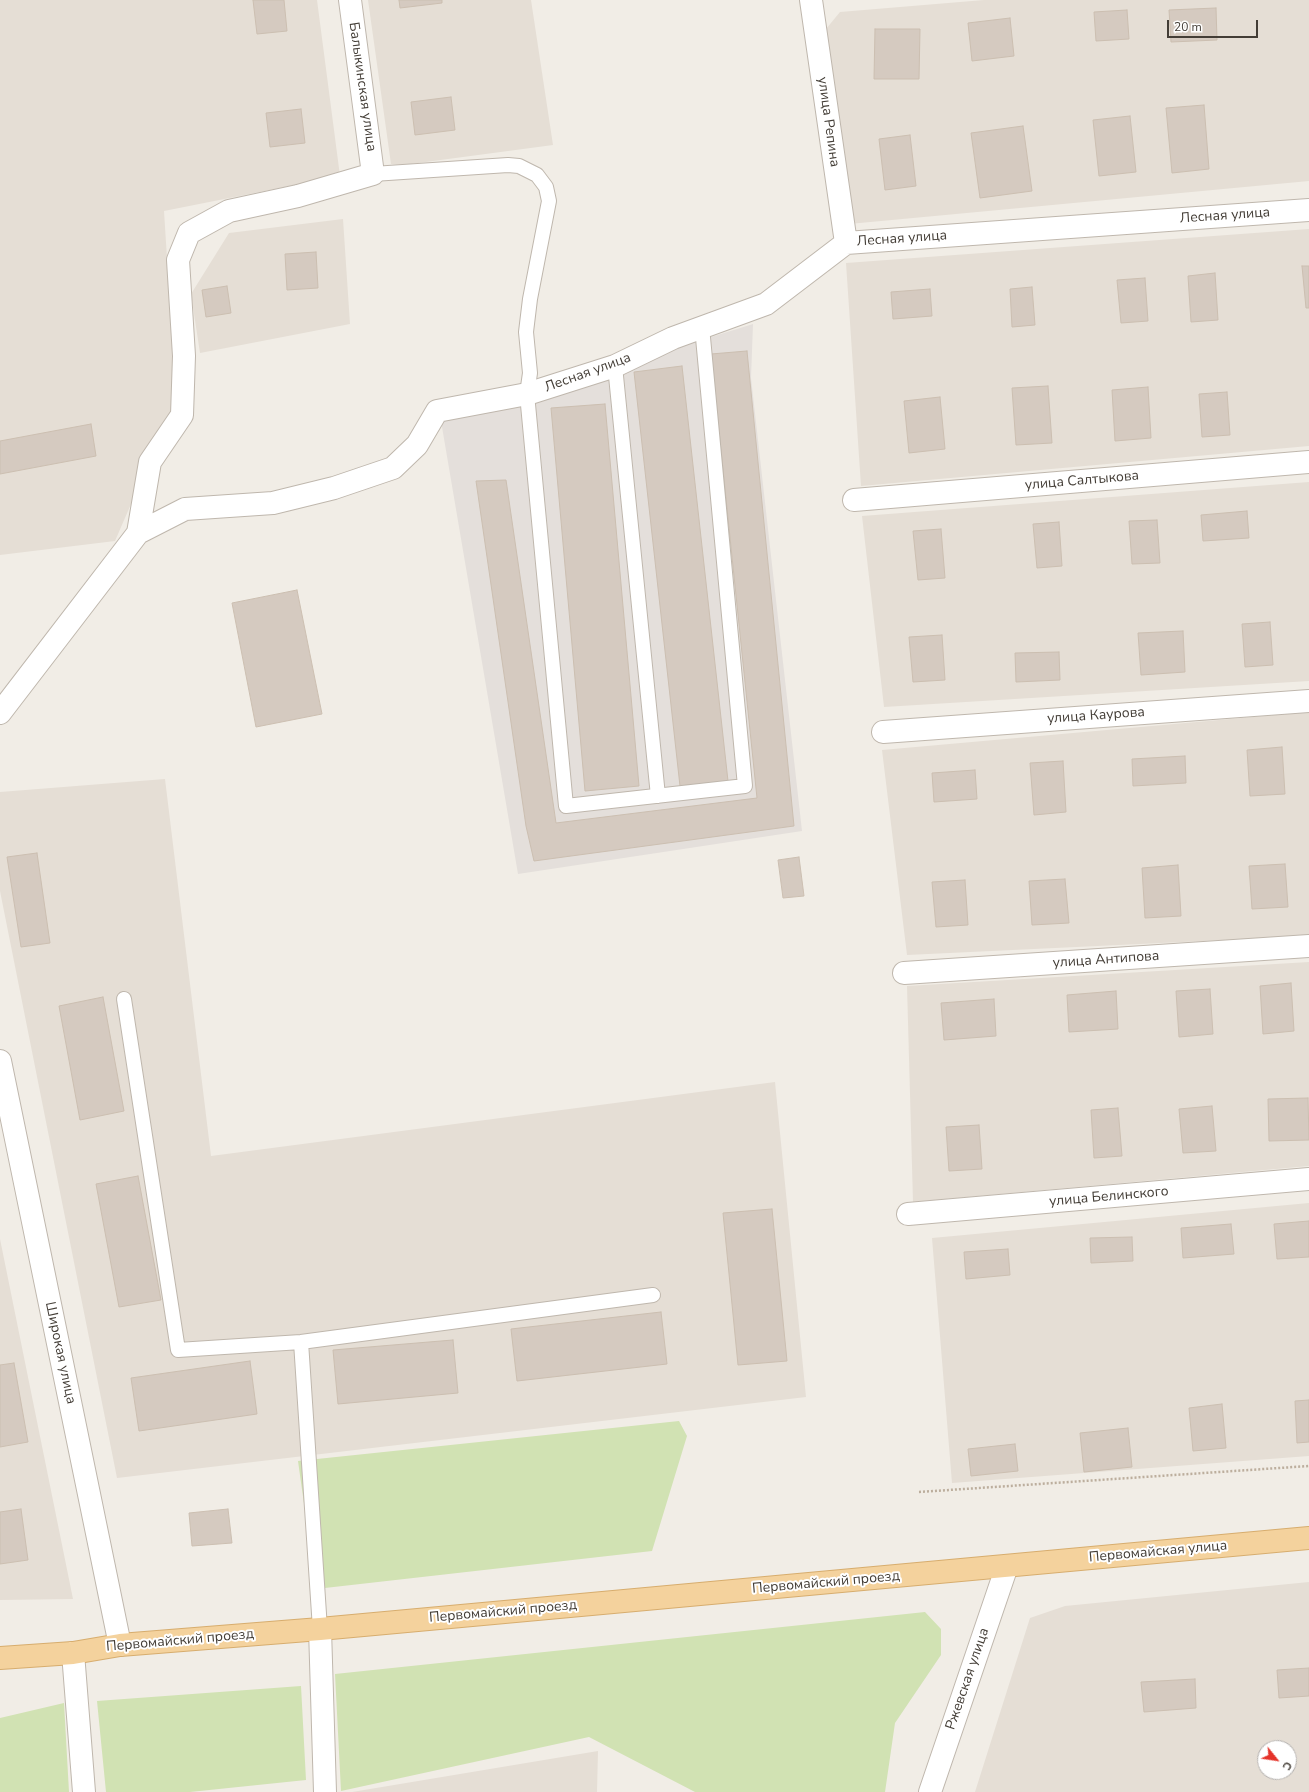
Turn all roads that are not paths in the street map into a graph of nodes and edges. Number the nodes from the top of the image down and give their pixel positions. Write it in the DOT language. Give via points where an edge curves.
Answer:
graph roads {
  1 [pos="350,0"];
  2 [pos="811,0"];
  3 [pos="373,174"];
  4 [pos="1309,210"];
  5 [pos="846,243"];
  6 [pos="702,327"];
  7 [pos="615,366"];
  8 [pos="528,394"];
  9 [pos="1309,462"];
  10 [pos="854,500"];
  11 [pos="138,533"];
  12 [pos="1309,701"];
  13 [pos="0,713"];
  14 [pos="883,732"];
  15 [pos="658,796"];
  16 [pos="1309,946"];
  17 [pos="904,973"];
  18 [pos="124,999"];
  19 [pos="0,1061"];
  20 [pos="1309,1179"];
  21 [pos="908,1214"];
  22 [pos="654,1295"];
  23 [pos="301,1342"];
  24 [pos="1309,1538"];
  25 [pos="1006,1566"];
  26 [pos="320,1629"];
  27 [pos="120,1644"];
  28 [pos="73,1653"];
  29 [pos="0,1658"];
  30 [pos="84,1792"];
  31 [pos="325,1792"];
  32 [pos="930,1792"];
  1 -- 3 [label="street, Балыкинская улица"];
  2 -- 5 [label="street, улица Репина"];
  3 -- 8 [label="lane" via="508,165 523,167 543,182 549,202 526,332 530,373"];
  3 -- 11 [label="street" via="298,196 229,211 188,233 178,260 184,356 182,415 150,462"];
  4 -- 5 [label="street, Лесная улица"];
  5 -- 6 [label="street, Лесная улица" via="766,304"];
  6 -- 7 [label="street, Лесная улица"];
  6 -- 15 [label="lane" via="745,786"];
  7 -- 8 [label="street, Лесная улица"];
  7 -- 15 [label="lane"];
  8 -- 11 [label="street, Лесная улица" via="437,411 417,444 393,468 334,488 273,503 185,509"];
  8 -- 15 [label="lane" via="566,806"];
  9 -- 10 [label="street, улица Салтыкова"];
  11 -- 13 [label="street"];
  12 -- 14 [label="street, улица Каурова"];
  16 -- 17 [label="street, улица Антипова"];
  18 -- 23 [label="lane" via="178,1350"];
  19 -- 27 [label="street, Широкая улица"];
  20 -- 21 [label="street, улица Белинского"];
  22 -- 23 [label="lane"];
  23 -- 26 [label="lane"];
  24 -- 25 [label="main road, Первомайская улица"];
  25 -- 26 [label="main road, Первомайский проезд"];
  25 -- 32 [label="street, Ржевская улица"];
  26 -- 27 [label="main road, Первомайский проезд"];
  26 -- 31 [label="street"];
  27 -- 28 [label="main road, Первомайский проезд"];
  28 -- 29 [label="main road, Первомайский проезд"];
  28 -- 30 [label="street"];
}
